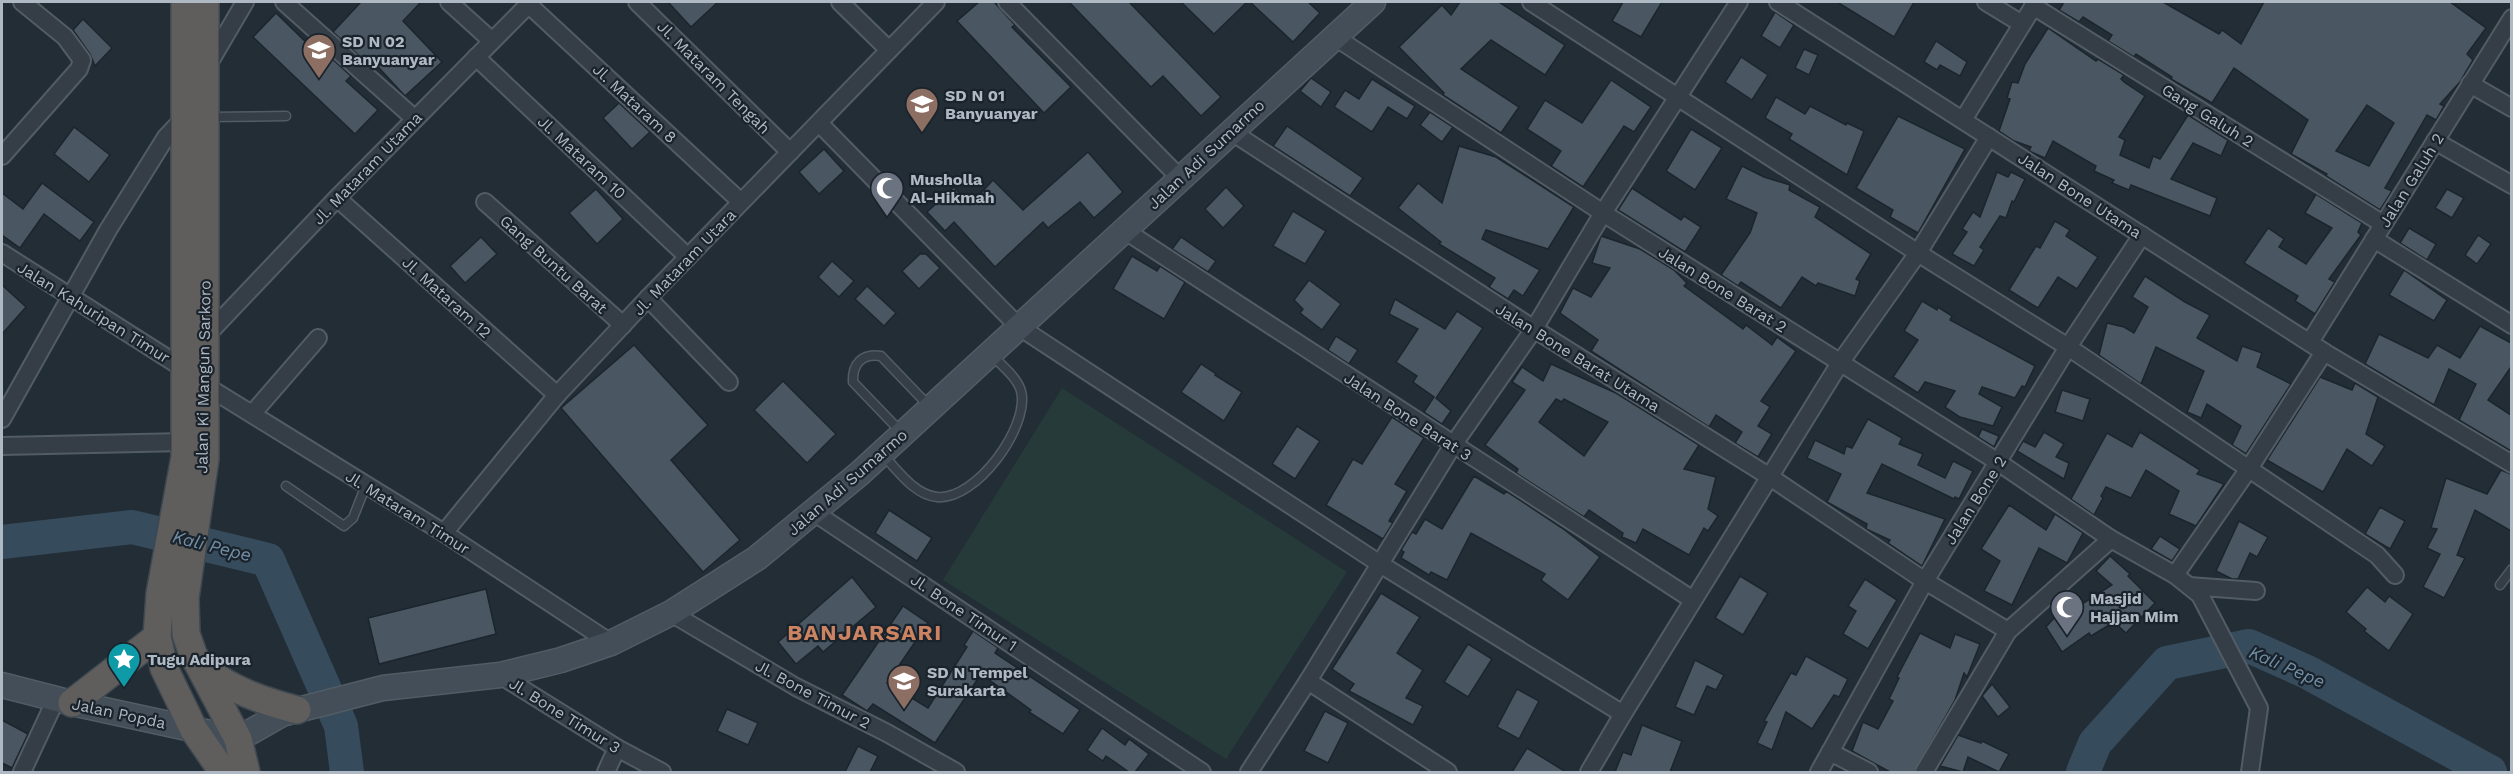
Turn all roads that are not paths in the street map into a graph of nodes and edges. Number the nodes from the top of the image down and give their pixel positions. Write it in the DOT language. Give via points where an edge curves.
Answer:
graph roads {
  1 [pos="22,2"];
  2 [pos="184,2"];
  3 [pos="205,2"];
  4 [pos="245,2"];
  5 [pos="284,2"];
  6 [pos="449,2"];
  7 [pos="637,2"];
  8 [pos="840,2"];
  9 [pos="936,2"];
  10 [pos="1007,2"];
  11 [pos="1373,2"];
  12 [pos="1531,2"];
  13 [pos="1739,2"];
  14 [pos="1778,2"];
  15 [pos="1986,2"];
  16 [pos="530,3"];
  17 [pos="2034,4"];
  18 [pos="2511,18"];
  19 [pos="2022,24"];
  20 [pos="1335,37"];
  21 [pos="492,40"];
  22 [pos="889,50"];
  23 [pos="476,57"];
  24 [pos="206,68"];
  25 [pos="2470,84"];
  26 [pos="1677,96"];
  27 [pos="2511,108"];
  28 [pos="194,111"];
  29 [pos="286,116"];
  30 [pos="415,119"];
  31 [pos="1963,120"];
  32 [pos="819,123"];
  33 [pos="1232,132"];
  34 [pos="1989,136"];
  35 [pos="2435,141"];
  36 [pos="790,152"];
  37 [pos="2,156"];
  38 [pos="1180,178"];
  39 [pos="2511,185"];
  40 [pos="337,198"];
  41 [pos="485,202"];
  42 [pos="741,202"];
  43 [pos="1603,213"];
  44 [pos="2383,224"];
  45 [pos="1124,230"];
  46 [pos="2142,235"];
  47 [pos="2374,239"];
  48 [pos="2,253"];
  49 [pos="1918,253"];
  50 [pos="688,257"];
  51 [pos="70,297"];
  52 [pos="648,298"];
  53 [pos="623,325"];
  54 [pos="2511,325"];
  55 [pos="1018,326"];
  56 [pos="1534,329"];
  57 [pos="205,337"];
  58 [pos="318,338"];
  59 [pos="2310,342"];
  60 [pos="2068,347"];
  61 [pos="2324,352"];
  62 [pos="989,353"];
  63 [pos="1840,363"];
  64 [pos="195,377"];
  65 [pos="729,382"];
  66 [pos="557,395"];
  67 [pos="931,408"];
  68 [pos="252,414"];
  69 [pos="2,419"];
  70 [pos="902,434"];
  71 [pos="1453,445"];
  72 [pos="2,446"];
  73 [pos="192,453"];
  74 [pos="881,453"];
  75 [pos="1998,462"];
  76 [pos="2511,464"];
  77 [pos="2250,468"];
  78 [pos="1770,477"];
  79 [pos="366,485"];
  80 [pos="286,486"];
  81 [pos="815,513"];
  82 [pos="444,533"];
  83 [pos="2111,539"];
  84 [pos="1380,564"];
  85 [pos="2511,569"];
  86 [pos="2393,572"];
  87 [pos="2175,575"];
  88 [pos="1924,581"];
  89 [pos="2500,585"];
  90 [pos="2194,591"];
  91 [pos="2256,591"];
  92 [pos="173,596"];
  93 [pos="1693,600"];
  94 [pos="671,613"];
  95 [pos="2008,631"];
  96 [pos="157,637"];
  97 [pos="611,643"];
  98 [pos="199,666"];
  99 [pos="500,675"];
  100 [pos="1308,681"];
  101 [pos="2,685"];
  102 [pos="64,701"];
  103 [pos="289,712"];
  104 [pos="1623,714"];
  105 [pos="194,730"];
  106 [pos="238,739"];
  107 [pos="617,748"];
  108 [pos="1830,752"];
  109 [pos="22,772"];
  110 [pos="228,772"];
  111 [pos="606,772"];
  112 [pos="662,772"];
  113 [pos="956,772"];
  114 [pos="1202,772"];
  115 [pos="1249,772"];
  116 [pos="1448,772"];
  117 [pos="1589,772"];
  118 [pos="1819,772"];
  119 [pos="1869,772"];
  120 [pos="1924,772"];
  121 [pos="2250,772"];
  1 -- 37 [label="street" via="65,37 82,60 80,69"];
  2 -- 28 [label="highway, Jalan Ki Mangun Sarkoro"];
  3 -- 24 [label="highway, Jalan Ki Mangun Sarkoro"];
  4 -- 24 [label="street"];
  5 -- 30 [label="street"];
  6 -- 21 [label="street"];
  7 -- 36 [label="street, Jl. Mataram Tengah"];
  8 -- 22 [label="street"];
  9 -- 22 [label="street, Jl. Mataram Utara"];
  10 -- 38 [label="street"];
  11 -- 20 [label="main road, Jalan Adi Sumarmo"];
  12 -- 26 [label="street"];
  13 -- 26 [label="street"];
  14 -- 31 [label="street, Jalan Bone Utama"];
  15 -- 19 [label="street"];
  16 -- 21 [label="street, Jl. Mataram Utama"];
  16 -- 42 [label="street, Jl. Mataram 8"];
  17 -- 19 [label="street"];
  17 -- 44 [label="street, Gang Galuh 2"];
  18 -- 25 [label="street, Jalan Galuh 2"];
  19 -- 31 [label="street"];
  20 -- 33 [label="main road, Jalan Adi Sumarmo"];
  20 -- 43 [label="street, Jalan Bone Barat 2"];
  21 -- 23 [label="street, Jl. Mataram Utama"];
  22 -- 32 [label="street, Jl. Mataram Utara"];
  23 -- 30 [label="street, Jl. Mataram Utama"];
  23 -- 50 [label="street, Jl. Mataram 10"];
  24 -- 28 [label="highway, Jalan Ki Mangun Sarkoro"];
  25 -- 27 [label="street"];
  25 -- 35 [label="street, Jalan Galuh 2"];
  26 -- 43 [label="street"];
  26 -- 49 [label="street"];
  28 -- 29 [label="lane"];
  28 -- 51 [label="street" via="166,137"];
  28 -- 57 [label="highway, Jalan Ki Mangun Sarkoro"];
  28 -- 64 [label="highway, Jalan Ki Mangun Sarkoro"];
  30 -- 40 [label="street, Jl. Mataram Utama"];
  31 -- 34 [label="street, Jalan Bone Utama"];
  32 -- 36 [label="street, Jl. Mataram Utara"];
  32 -- 55 [label="street"];
  33 -- 38 [label="main road, Jalan Adi Sumarmo"];
  33 -- 56 [label="street, Jalan Bone Barat Utama"];
  34 -- 46 [label="street, Jalan Bone Utama"];
  34 -- 49 [label="street"];
  35 -- 39 [label="street"];
  35 -- 44 [label="street, Jalan Galuh 2"];
  36 -- 42 [label="street, Jl. Mataram Utara"];
  38 -- 45 [label="main road, Jalan Adi Sumarmo"];
  40 -- 57 [label="street, Jl. Mataram Utama"];
  40 -- 66 [label="street, Jl. Mataram 12"];
  41 -- 53 [label="street, Gang Buntu Barat"];
  42 -- 50 [label="street, Jl. Mataram Utara"];
  43 -- 56 [label="street"];
  43 -- 63 [label="street, Jalan Bone Barat 2"];
  44 -- 47 [label="street, Jalan Galuh 2"];
  45 -- 55 [label="main road, Jalan Adi Sumarmo"];
  45 -- 71 [label="street, Jalan Bone Barat 3"];
  46 -- 59 [label="street, Jalan Bone Utama"];
  46 -- 60 [label="street, Jalan Bone 2"];
  47 -- 54 [label="street"];
  47 -- 59 [label="street, Jalan Galuh 2"];
  48 -- 51 [label="street, Jalan Kahuripan Timur"];
  49 -- 60 [label="street"];
  49 -- 63 [label="street"];
  50 -- 52 [label="street, Jl. Mataram Utara"];
  51 -- 64 [label="street, Jalan Kahuripan Timur"];
  51 -- 69 [label="street"];
  52 -- 53 [label="street, Jl. Mataram Utara"];
  52 -- 65 [label="street"];
  53 -- 66 [label="street, Jl. Mataram Utara"];
  55 -- 62 [label="main road, Jalan Adi Sumarmo"];
  55 -- 84 [label="street"];
  56 -- 71 [label="street"];
  56 -- 78 [label="street, Jalan Bone Barat Utama"];
  57 -- 64 [label="highway, Jalan Ki Mangun Sarkoro"];
  58 -- 68 [label="street"];
  59 -- 61 [label="street, Jalan Bone Utama"];
  60 -- 75 [label="street, Jalan Bone 2"];
  60 -- 77 [label="street"];
  61 -- 76 [label="street, Jalan Bone Utama"];
  61 -- 77 [label="street"];
  62 -- 67 [label="main road, Jalan Adi Sumarmo"];
  62 -- 74 [label="lane" via="1021,389 1023,406 999,456 970,487 954,495 937,497 921,491"];
  63 -- 75 [label="street, Jalan Bone Barat 2"];
  63 -- 78 [label="street"];
  64 -- 68 [label="street, Jl. Mataram Timur"];
  64 -- 73 [label="highway, Jalan Ki Mangun Sarkoro"];
  66 -- 82 [label="street, Jl. Mataram Utara"];
  67 -- 70 [label="main road, Jalan Adi Sumarmo"];
  67 -- 70 [label="lane" via="881,356 861,358 852,370 853,382"];
  68 -- 79 [label="street, Jl. Mataram Timur"];
  70 -- 74 [label="main road, Jalan Adi Sumarmo"];
  71 -- 84 [label="street"];
  71 -- 93 [label="street, Jalan Bone Barat 3"];
  72 -- 73 [label="street"];
  73 -- 92 [label="highway, Jalan Ki Mangun Sarkoro"];
  74 -- 81 [label="main road, Jalan Adi Sumarmo"];
  75 -- 83 [label="street, Jalan Bone Barat 2"];
  75 -- 88 [label="street, Jalan Bone 2"];
  77 -- 86 [label="street" via="2377,555"];
  77 -- 87 [label="street"];
  78 -- 88 [label="street, Jalan Bone Barat Utama"];
  78 -- 93 [label="street"];
  79 -- 80 [label="lane" via="353,518 344,526"];
  79 -- 82 [label="street, Jl. Mataram Timur"];
  81 -- 94 [label="main road, Jalan Adi Sumarmo" via="758,558"];
  81 -- 114 [label="street, Jl. Bone Timur 1"];
  82 -- 97 [label="street, Jl. Mataram Timur"];
  83 -- 87 [label="street, Jalan Bone Barat 2"];
  83 -- 95 [label="street"];
  84 -- 100 [label="street"];
  84 -- 104 [label="street"];
  85 -- 89 [label="lane"];
  87 -- 90 [label="street, Jalan Bone Barat 2"];
  88 -- 95 [label="street, Jalan Bone Barat Utama"];
  88 -- 108 [label="street, Jalan Bone 2"];
  90 -- 91 [label="street"];
  90 -- 121 [label="street" via="2259,708"];
  92 -- 96 [label="highway, Jalan Ki Mangun Sarkoro"];
  92 -- 98 [label="highway, Jalan Ki Mangun Sarkoro"];
  93 -- 104 [label="street"];
  94 -- 97 [label="main road, Jalan Adi Sumarmo"];
  94 -- 113 [label="street, Jl. Bone Timur 2" via="796,687"];
  95 -- 120 [label="street"];
  96 -- 102 [label="highway"];
  96 -- 105 [label="highway, Jalan Ki Mangun Sarkoro" via="164,668"];
  97 -- 99 [label="main road, Jalan Adi Sumarmo"];
  98 -- 103 [label="highway" via="236,690"];
  98 -- 106 [label="highway, Jalan Ki Mangun Sarkoro"];
  99 -- 103 [label="main road, Jalan Adi Sumarmo" via="382,688"];
  99 -- 107 [label="street, Jl. Bone Timur 3"];
  100 -- 115 [label="street"];
  100 -- 116 [label="street"];
  101 -- 102 [label="main road, Jalan Popda"];
  102 -- 105 [label="main road, Jalan Popda"];
  102 -- 109 [label="street"];
  103 -- 106 [label="main road, Jalan Adi Sumarmo"];
  104 -- 117 [label="street"];
  105 -- 106 [label="main road, Jalan Popda"];
  105 -- 110 [label="highway, Jalan Ki Mangun Sarkoro"];
  106 -- 110 [label="highway, Jalan Ki Mangun Sarkoro"];
  107 -- 111 [label="street"];
  107 -- 112 [label="street, Jl. Bone Timur 3"];
  108 -- 118 [label="street, Jalan Bone 2"];
  108 -- 119 [label="street"];
}
